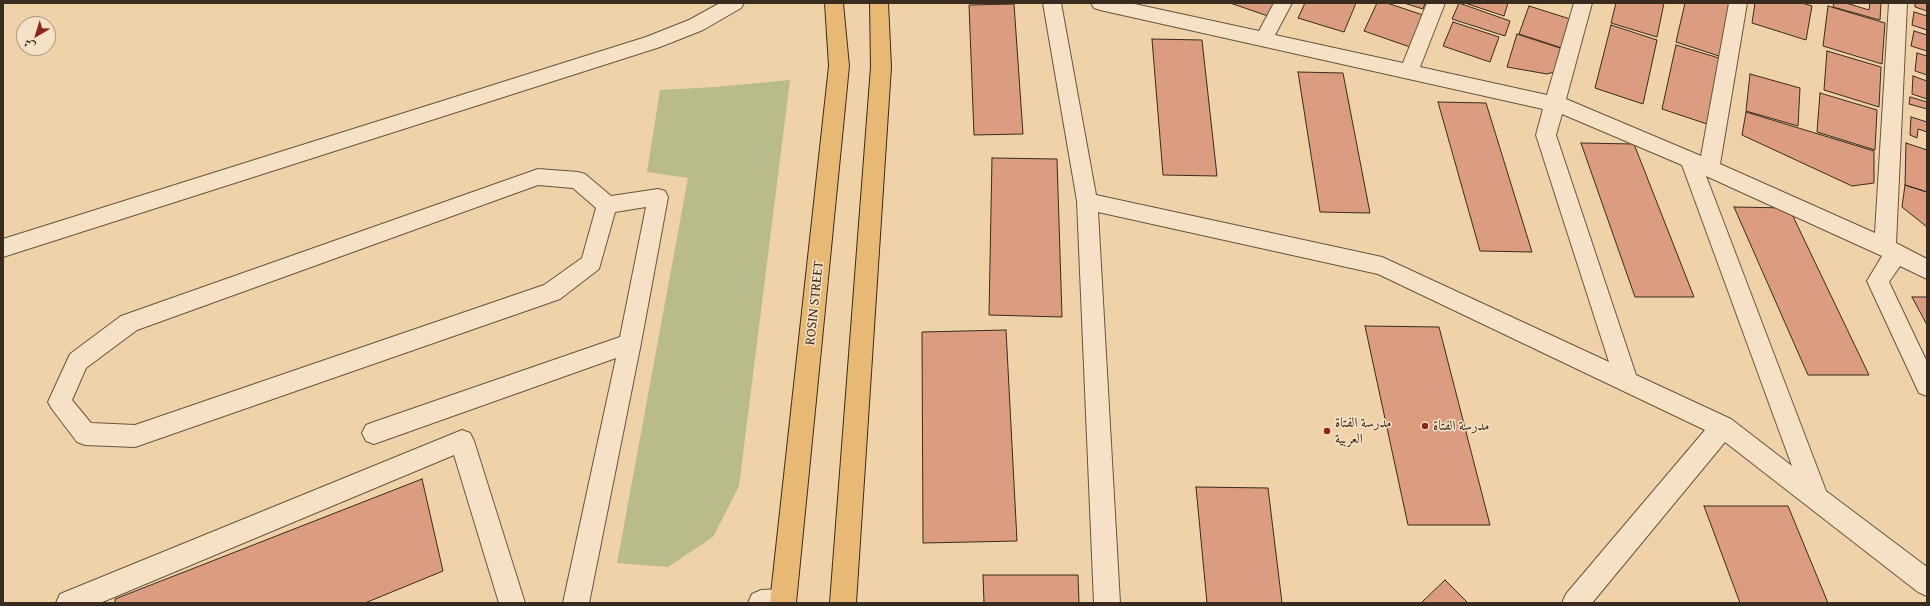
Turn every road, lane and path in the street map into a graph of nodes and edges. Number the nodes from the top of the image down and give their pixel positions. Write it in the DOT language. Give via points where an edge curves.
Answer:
graph roads {
  1 [pos="735,3"];
  2 [pos="834,3"];
  3 [pos="879,3"];
  4 [pos="1052,3"];
  5 [pos="1100,3"];
  6 [pos="1283,3"];
  7 [pos="1436,3"];
  8 [pos="1583,3"];
  9 [pos="1738,3"];
  10 [pos="1898,3"];
  11 [pos="1130,6"];
  12 [pos="1264,39"];
  13 [pos="1409,72"];
  14 [pos="1554,105"];
  15 [pos="1700,164"];
  16 [pos="1087,201"];
  17 [pos="607,205"];
  18 [pos="3,248"];
  19 [pos="1891,250"];
  20 [pos="1927,270"];
  21 [pos="630,343"];
  22 [pos="1627,382"];
  23 [pos="1927,386"];
  24 [pos="1723,427"];
  25 [pos="374,432"];
  26 [pos="1817,499"];
  27 [pos="1927,583"];
  28 [pos="69,603"];
  29 [pos="512,603"];
  30 [pos="576,603"];
  31 [pos="776,603"];
  32 [pos="844,603"];
  33 [pos="1107,603"];
  34 [pos="1575,603"];
  1 -- 18 [label="street" via="696,25 653,42"];
  2 -- 31 [label="main road, ROSIN STREET" via="839,66"];
  3 -- 32 [label="main road" via="881,67"];
  4 -- 16 [label="street"];
  5 -- 11 [label="street"];
  6 -- 12 [label="street"];
  7 -- 13 [label="street"];
  8 -- 14 [label="street"];
  9 -- 15 [label="street"];
  10 -- 19 [label="street"];
  11 -- 12 [label="street"];
  12 -- 13 [label="street"];
  13 -- 14 [label="street"];
  14 -- 15 [label="street" via="1564,106"];
  14 -- 22 [label="street" via="1546,135"];
  15 -- 19 [label="street"];
  15 -- 26 [label="street"];
  16 -- 22 [label="street" via="1382,266"];
  16 -- 33 [label="street"];
  17 -- 17 [label="street" via="578,180 538,177 129,323 78,361 60,402 85,434 135,436 552,292 591,263"];
  17 -- 21 [label="street" via="658,197"];
  19 -- 20 [label="street"];
  19 -- 23 [label="street" via="1878,282"];
  21 -- 25 [label="street"];
  21 -- 30 [label="street"];
  22 -- 24 [label="street"];
  24 -- 26 [label="street"];
  24 -- 34 [label="street"];
  26 -- 27 [label="street"];
  28 -- 29 [label="street" via="462,441"];
}
